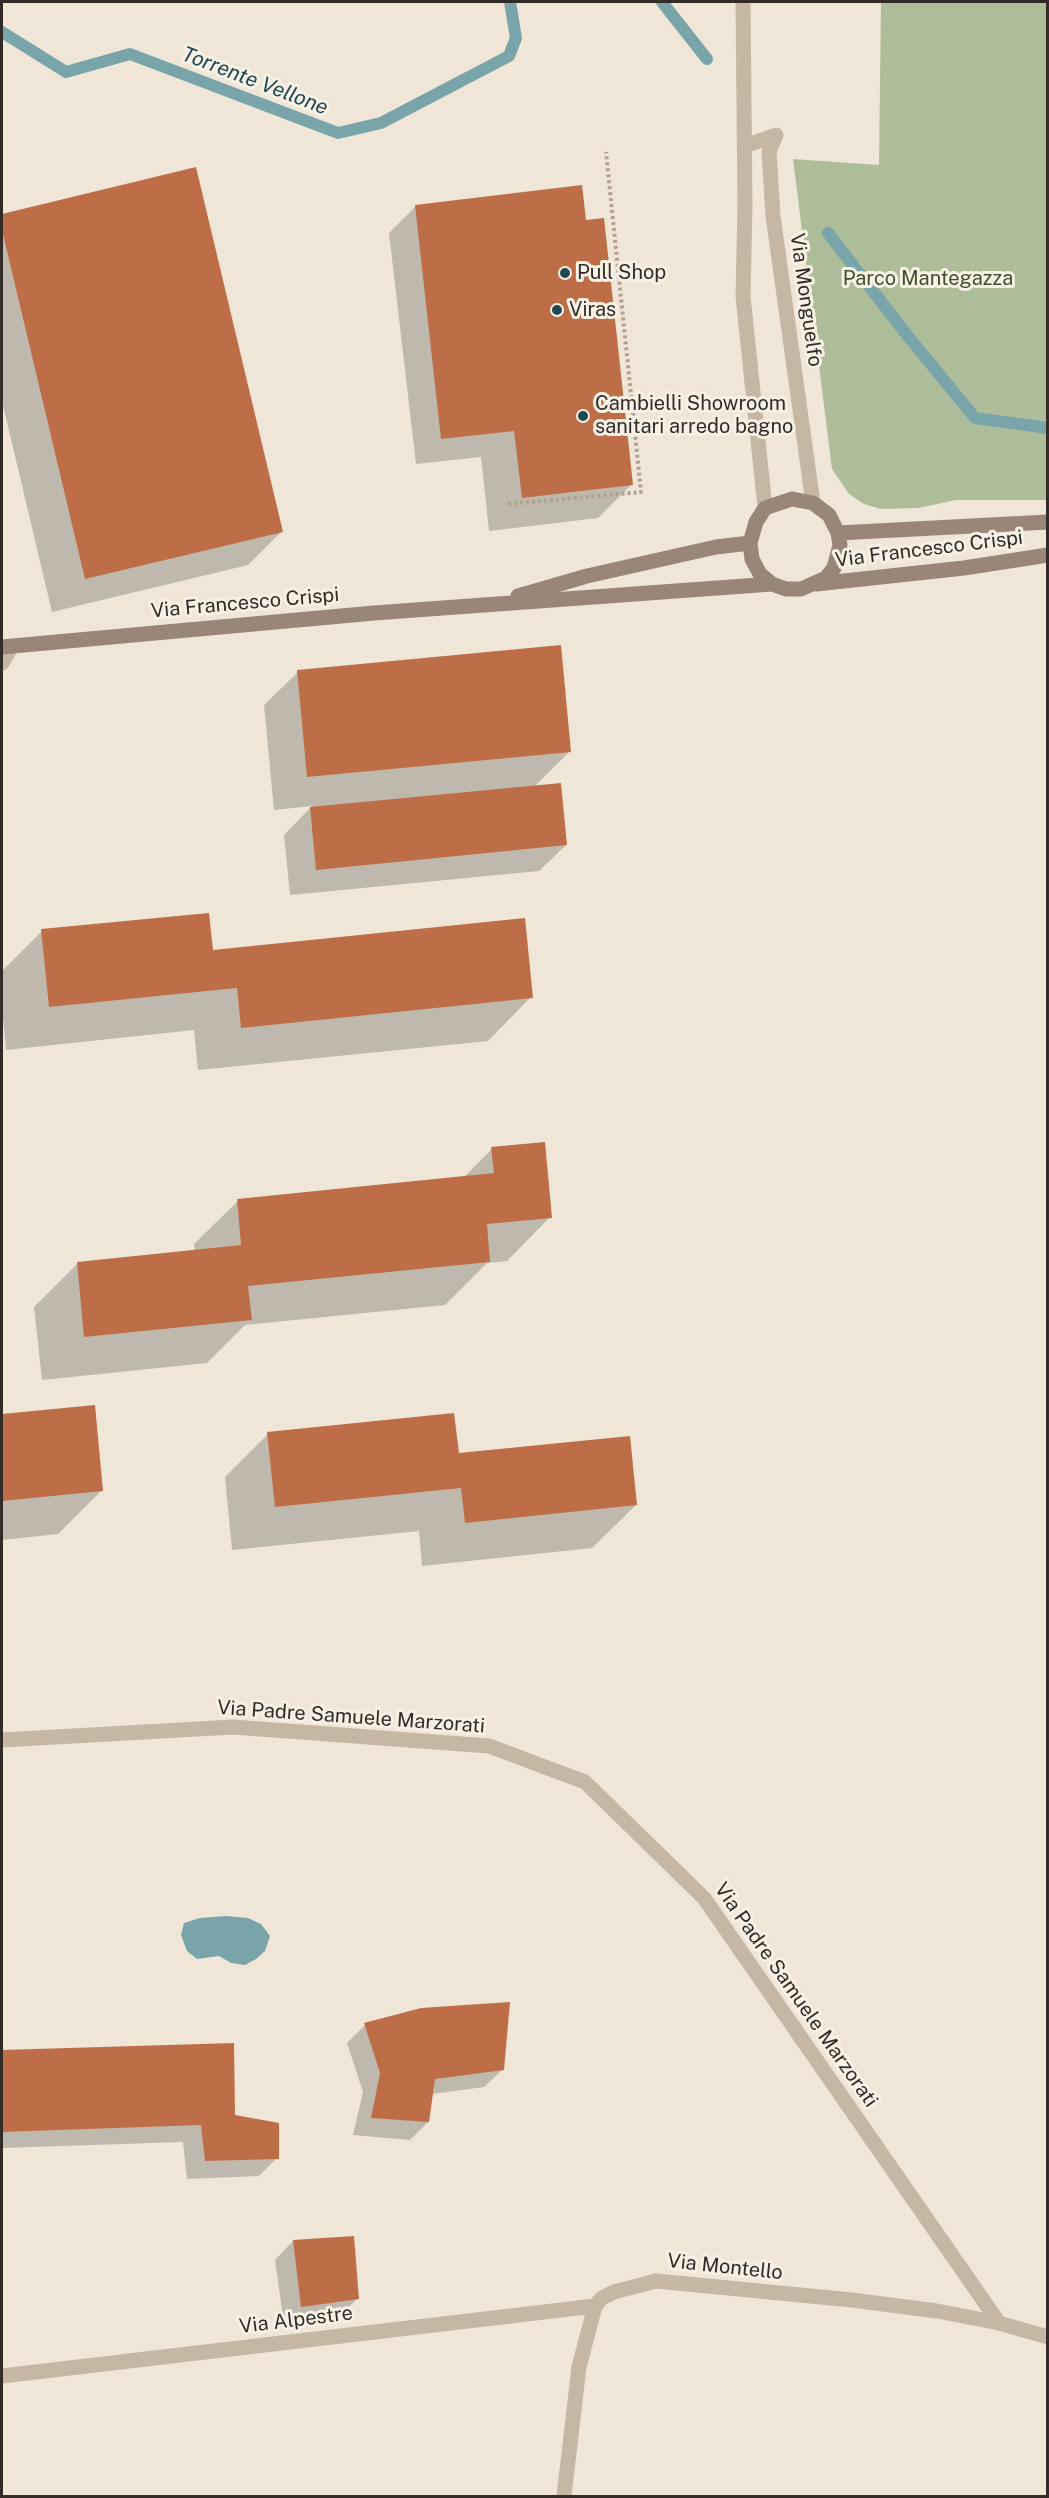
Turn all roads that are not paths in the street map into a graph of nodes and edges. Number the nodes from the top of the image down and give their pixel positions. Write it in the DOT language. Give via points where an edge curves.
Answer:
graph roads {
  1 [pos="743,2"];
  2 [pos="744,146"];
  3 [pos="813,503"];
  4 [pos="765,508"];
  5 [pos="1047,522"];
  6 [pos="838,533"];
  7 [pos="750,543"];
  8 [pos="1047,555"];
  9 [pos="772,584"];
  10 [pos="816,584"];
  11 [pos="492,603"];
  12 [pos="7,647"];
  13 [pos="2,663"];
  14 [pos="2,1740"];
  15 [pos="595,2306"];
  16 [pos="999,2323"];
  17 [pos="1047,2337"];
  18 [pos="2,2376"];
  19 [pos="564,2496"];
  1 -- 2 [label="street"];
  2 -- 3 [label="street, Via Monguelfo" via="776,135 769,152 773,216"];
  2 -- 4 [label="street" via="743,296"];
  3 -- 4 [label="street" via="792,499"];
  3 -- 6 [label="street" via="829,515"];
  4 -- 7 [label="street"];
  5 -- 6 [label="street, Via Francesco Crispi"];
  6 -- 10 [label="street" via="840,545 834,568"];
  7 -- 9 [label="street" via="752,559 760,574"];
  7 -- 11 [label="street, Via Francesco Crispi" via="587,576"];
  8 -- 10 [label="street, Via Francesco Crispi"];
  9 -- 10 [label="street" via="794,589"];
  9 -- 11 [label="street, Via Francesco Crispi"];
  11 -- 12 [label="street, Via Francesco Crispi"];
  12 -- 13 [label="street"];
  14 -- 16 [label="street, Via Padre Samuele Marzorati" via="245,1728 489,1746 585,1782 705,1898"];
  15 -- 16 [label="street, Via Montello" via="614,2292 656,2281 852,2300"];
  15 -- 18 [label="street, Via Alpestre"];
  15 -- 19 [label="street" via="579,2367"];
  16 -- 17 [label="street, Via Montello"];
}
